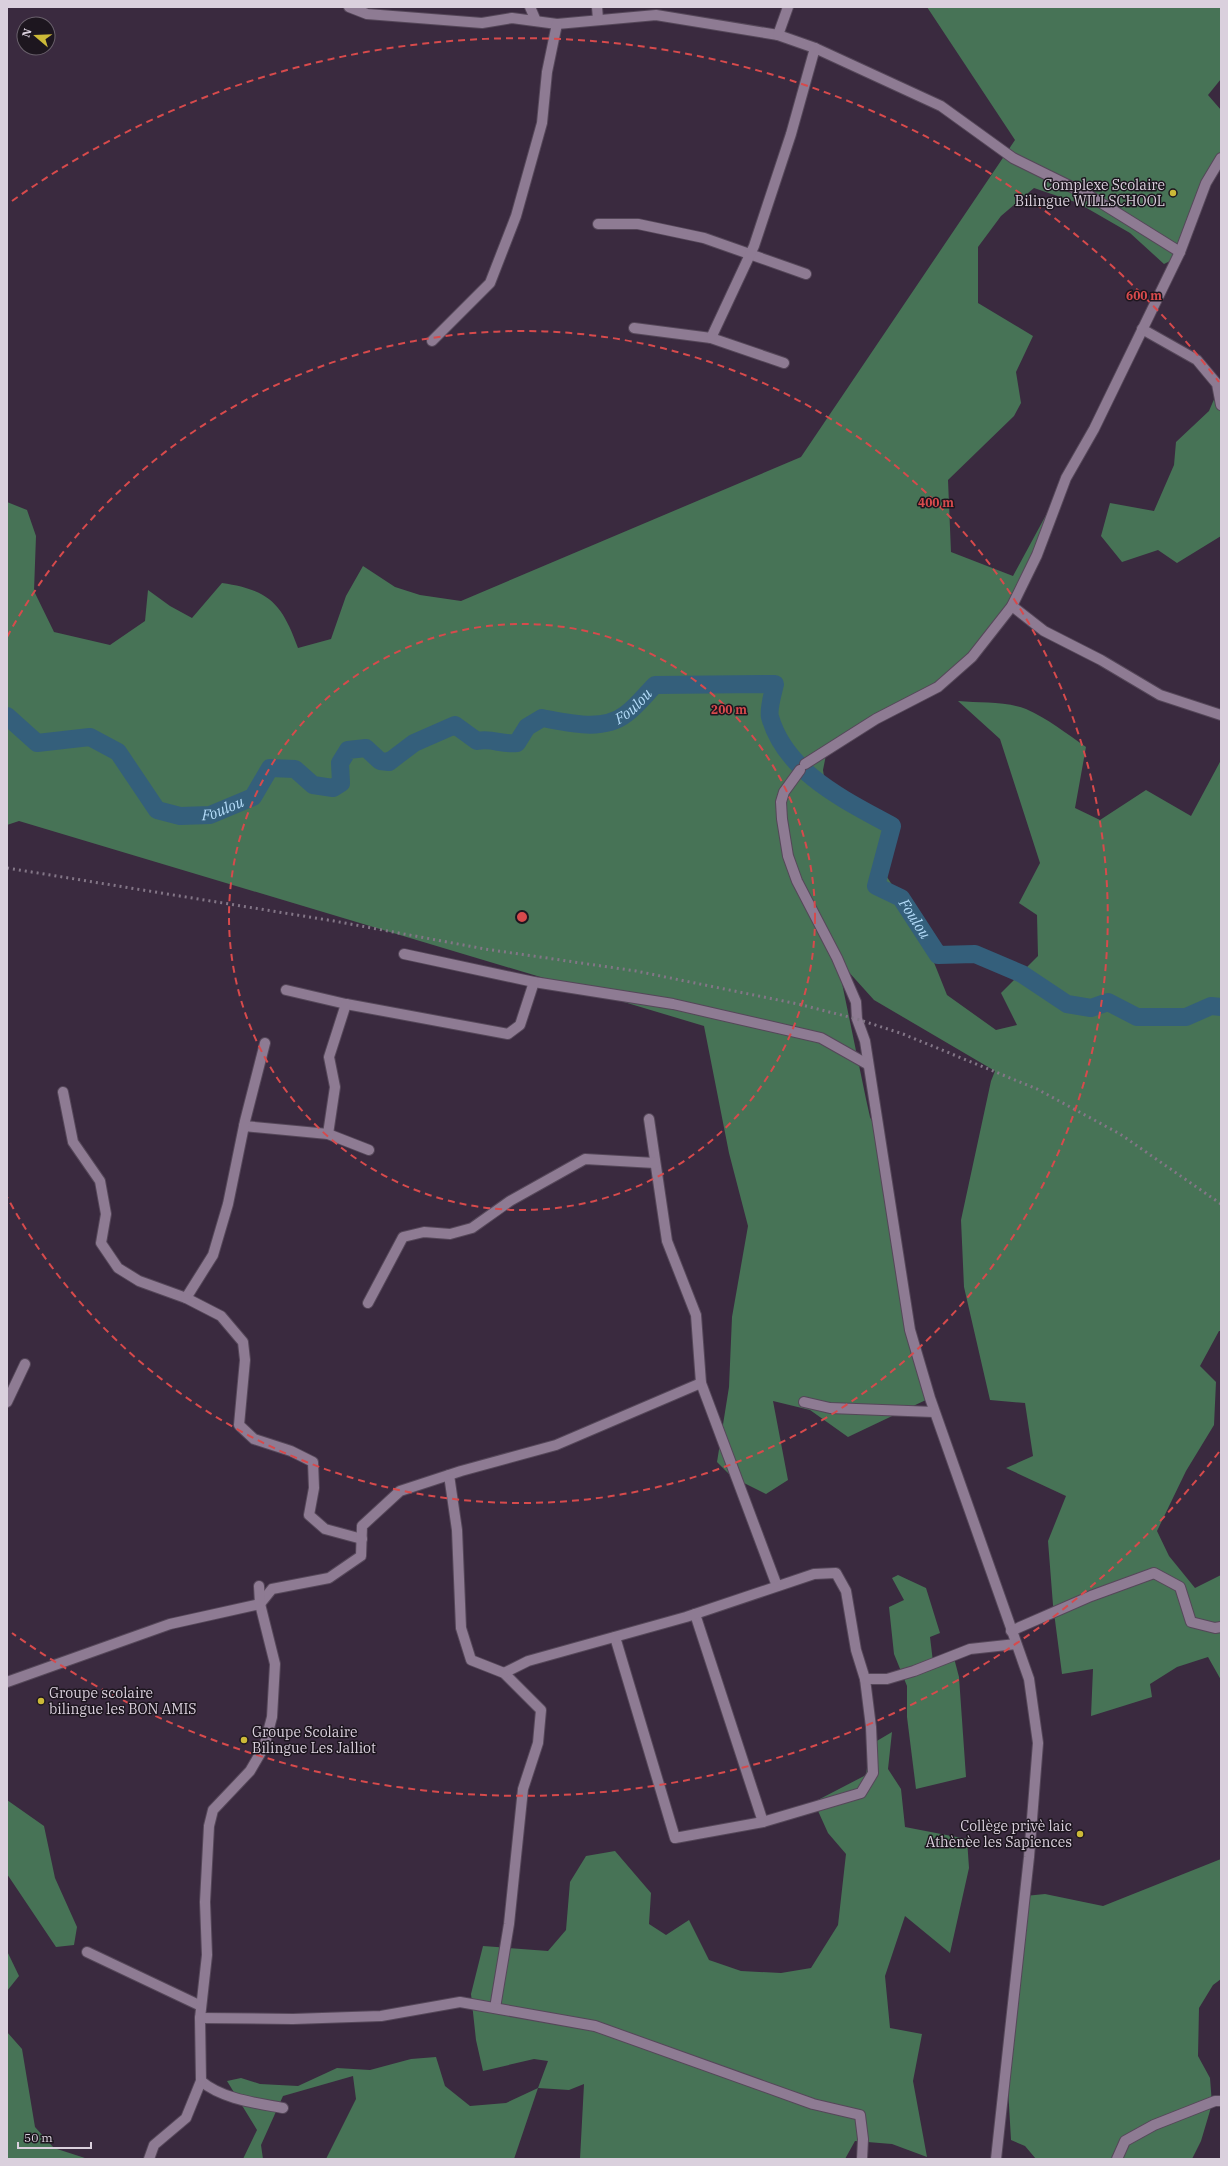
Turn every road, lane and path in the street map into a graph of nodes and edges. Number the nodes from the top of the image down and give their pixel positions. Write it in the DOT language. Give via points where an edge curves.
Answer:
graph roads {
  1 [pos="349,7"];
  2 [pos="530,7"];
  3 [pos="597,7"];
  4 [pos="788,7"];
  5 [pos="598,20"];
  6 [pos="536,21"];
  7 [pos="558,24"];
  8 [pos="778,35"];
  9 [pos="815,48"];
  10 [pos="1221,158"];
  11 [pos="598,224"];
  12 [pos="1180,252"];
  13 [pos="750,254"];
  14 [pos="806,274"];
  15 [pos="634,328"];
  16 [pos="1142,328"];
  17 [pos="711,338"];
  18 [pos="432,341"];
  19 [pos="784,363"];
  20 [pos="1221,405"];
  21 [pos="1012,606"];
  22 [pos="1221,715"];
  23 [pos="404,954"];
  24 [pos="534,982"];
  25 [pos="286,990"];
  26 [pos="346,1004"];
  27 [pos="265,1043"];
  28 [pos="867,1064"];
  29 [pos="63,1092"];
  30 [pos="648,1119"];
  31 [pos="244,1126"];
  32 [pos="328,1134"];
  33 [pos="369,1150"];
  34 [pos="655,1163"];
  35 [pos="186,1298"];
  36 [pos="368,1303"];
  37 [pos="25,1364"];
  38 [pos="700,1383"];
  39 [pos="7,1402"];
  40 [pos="804,1402"];
  41 [pos="934,1412"];
  42 [pos="449,1475"];
  43 [pos="362,1539"];
  44 [pos="260,1586"];
  45 [pos="777,1586"];
  46 [pos="260,1604"];
  47 [pos="695,1614"];
  48 [pos="1221,1627"];
  49 [pos="1011,1631"];
  50 [pos="615,1636"];
  51 [pos="1016,1644"];
  52 [pos="504,1673"];
  53 [pos="865,1679"];
  54 [pos="7,1682"];
  55 [pos="763,1822"];
  56 [pos="87,1952"];
  57 [pos="201,2006"];
  58 [pos="495,2008"];
  59 [pos="200,2018"];
  60 [pos="201,2081"];
  61 [pos="1221,2101"];
  62 [pos="283,2108"];
  63 [pos="149,2159"];
  64 [pos="862,2159"];
  65 [pos="996,2159"];
  66 [pos="1117,2159"];
  1 -- 6 [label="street" via="368,14 482,23 512,18"];
  2 -- 6 [label="street"];
  3 -- 5 [label="street"];
  4 -- 8 [label="street"];
  5 -- 7 [label="street"];
  5 -- 8 [label="street" via="656,15"];
  6 -- 7 [label="street"];
  7 -- 18 [label="street" via="547,72 542,123 516,216 490,283"];
  8 -- 9 [label="street"];
  9 -- 12 [label="street" via="941,106 1013,158 1090,196"];
  9 -- 13 [label="street" via="791,134"];
  10 -- 12 [label="street" via="1206,184"];
  11 -- 13 [label="street" via="638,224 704,238"];
  12 -- 16 [label="street"];
  13 -- 14 [label="street"];
  13 -- 17 [label="street"];
  15 -- 17 [label="street"];
  16 -- 20 [label="street" via="1197,360 1217,384"];
  16 -- 21 [label="street" via="1094,430 1066,478 1037,555"];
  17 -- 19 [label="street"];
  21 -- 22 [label="street" via="1044,631 1101,660 1160,695"];
  21 -- 28 [label="street" via="972,657 938,687 876,719 802,767 784,792 781,802 782,819 788,856 856,1002 857,1019 865,1041"];
  23 -- 24 [label="street"];
  24 -- 26 [label="street" via="520,1025 508,1034"];
  24 -- 28 [label="street" via="673,1004 821,1038"];
  25 -- 26 [label="street"];
  26 -- 32 [label="street" via="329,1057 335,1087"];
  27 -- 31 [label="street"];
  28 -- 41 [label="street" via="910,1330"];
  29 -- 35 [label="street" via="73,1142 100,1181 106,1214 101,1242 118,1268 139,1281"];
  30 -- 34 [label="street"];
  31 -- 32 [label="street"];
  31 -- 35 [label="street" via="228,1204 213,1255"];
  32 -- 33 [label="street"];
  34 -- 36 [label="street" via="585,1158 510,1201 472,1228 450,1234 424,1232 403,1237"];
  34 -- 38 [label="street" via="667,1241 696,1315"];
  35 -- 43 [label="street" via="221,1316 243,1342 244,1360 238,1426 254,1439 291,1451 313,1462 314,1488 309,1515 325,1529"];
  37 -- 39 [label="street"];
  38 -- 42 [label="street" via="675,1396 556,1445"];
  38 -- 45 [label="street"];
  40 -- 41 [label="street" via="830,1408"];
  41 -- 49 [label="street"];
  42 -- 43 [label="street" via="400,1491 362,1526"];
  42 -- 52 [label="street" via="457,1530 461,1628 471,1660"];
  43 -- 46 [label="street" via="361,1556 329,1578 272,1589"];
  44 -- 46 [label="street"];
  45 -- 47 [label="street"];
  45 -- 53 [label="street" via="814,1574 836,1573 846,1591 856,1650"];
  46 -- 54 [label="street" via="170,1624"];
  46 -- 57 [label="street" via="276,1664 272,1717 264,1747 250,1771 213,1810 205,1902 207,1954"];
  47 -- 50 [label="street"];
  47 -- 55 [label="street"];
  48 -- 49 [label="street" via="1215,1628 1192,1622 1180,1587 1154,1573 1091,1596"];
  49 -- 51 [label="street"];
  50 -- 52 [label="street" via="528,1661"];
  50 -- 55 [label="street" via="674,1838"];
  51 -- 53 [label="street" via="970,1649 887,1679"];
  51 -- 65 [label="street" via="1029,1679 1038,1743 1031,1844"];
  52 -- 58 [label="street" via="541,1710 538,1743 523,1789 509,1924"];
  53 -- 55 [label="street" via="873,1773 861,1793"];
  56 -- 57 [label="street"];
  57 -- 59 [label="street"];
  58 -- 59 [label="street" via="460,2002 381,2016 293,2019"];
  58 -- 64 [label="street" via="595,2026 813,2104 860,2115"];
  59 -- 60 [label="street"];
  60 -- 62 [label="street" via="240,2099"];
  60 -- 63 [label="street" via="186,2118 154,2145"];
  61 -- 66 [label="street" via="1215,2101 1154,2125 1124,2141"];
}
